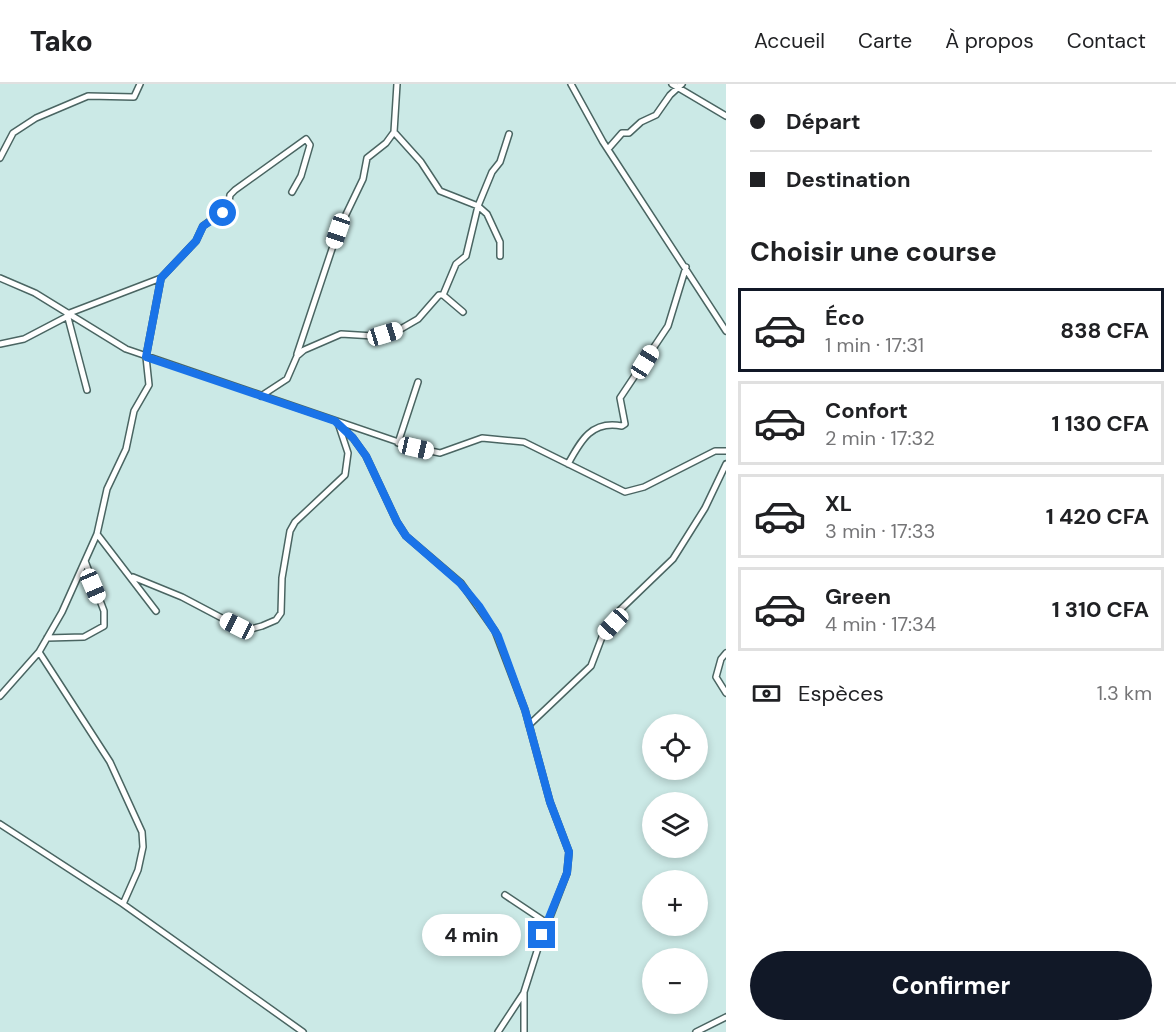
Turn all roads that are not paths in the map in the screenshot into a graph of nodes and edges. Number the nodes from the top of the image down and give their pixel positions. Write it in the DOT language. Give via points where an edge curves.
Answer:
graph roads {
  1 [pos="140,84"];
  2 [pos="397,84"];
  3 [pos="571,84"];
  4 [pos="677,85"];
  5 [pos="726,116"];
  6 [pos="394,132"];
  7 [pos="509,134"];
  8 [pos="608,149"];
  9 [pos="0,158"];
  10 [pos="292,192"];
  11 [pos="478,206"];
  12 [pos="500,256"];
  13 [pos="686,267"];
  14 [pos="0,278"];
  15 [pos="161,278"];
  16 [pos="443,295"];
  17 [pos="463,312"];
  18 [pos="68,315"];
  19 [pos="726,331"];
  20 [pos="0,344"];
  21 [pos="297,356"];
  22 [pos="146,357"];
  23 [pos="418,382"];
  24 [pos="87,390"];
  25 [pos="261,396"];
  26 [pos="336,422"];
  27 [pos="398,443"];
  28 [pos="726,451"];
  29 [pos="568,464"];
  30 [pos="726,464"];
  31 [pos="98,534"];
  32 [pos="85,561"];
  33 [pos="133,577"];
  34 [pos="156,611"];
  35 [pos="47,638"];
  36 [pos="39,652"];
  37 [pos="726,653"];
  38 [pos="726,693"];
  39 [pos="0,696"];
  40 [pos="529,725"];
  41 [pos="0,824"];
  42 [pos="506,895"];
  43 [pos="123,904"];
  44 [pos="547,923"];
  45 [pos="524,992"];
  46 [pos="726,1017"];
  47 [pos="303,1032"];
  48 [pos="498,1032"];
  49 [pos="524,1032"];
  50 [pos="696,1032"];
  1 -- 9 [label="street" via="134,97 88,96 36,118 13,133"];
  2 -- 6 [label="street"];
  3 -- 8 [label="street"];
  4 -- 5 [label="street"];
  4 -- 8 [label="street" via="656,115 629,133 622,133"];
  6 -- 11 [label="street" via="440,191"];
  6 -- 21 [label="street" via="367,158 363,179 338,231"];
  7 -- 11 [label="street"];
  8 -- 13 [label="street"];
  10 -- 15 [label="street" via="310,145 306,139 235,190 228,208 203,226 196,241"];
  11 -- 12 [label="street" via="493,226 500,242"];
  11 -- 16 [label="street" via="466,256 456,264"];
  13 -- 19 [label="street"];
  13 -- 29 [label="street" via="668,326 620,398 625,424 595,426 582,439"];
  14 -- 18 [label="street" via="35,293"];
  15 -- 18 [label="street"];
  15 -- 22 [label="street"];
  16 -- 17 [label="street"];
  16 -- 21 [label="street" via="435,298 418,319 399,330 374,336 340,334"];
  18 -- 20 [label="street" via="24,339"];
  18 -- 22 [label="street"];
  18 -- 24 [label="street"];
  21 -- 25 [label="street" via="287,379"];
  22 -- 25 [label="street"];
  22 -- 31 [label="street" via="149,385 134,411 126,449 107,489"];
  23 -- 27 [label="street"];
  25 -- 26 [label="street"];
  26 -- 27 [label="street"];
  26 -- 33 [label="street" via="348,453 345,475 295,522 276,620 251,629 237,626"];
  26 -- 40 [label="street" via="366,456 406,536 460,583 479,606 498,636"];
  27 -- 29 [label="street" via="437,453 482,438 512,440 534,446"];
  28 -- 29 [label="street" via="715,451 644,487 625,492"];
  30 -- 40 [label="street" via="705,508 673,558 620,610 602,637 591,666"];
  31 -- 32 [label="street"];
  31 -- 33 [label="street"];
  32 -- 35 [label="street"];
  32 -- 35 [label="street" via="104,611 104,626 84,637"];
  33 -- 34 [label="street"];
  35 -- 36 [label="street"];
  36 -- 39 [label="street"];
  36 -- 43 [label="street" via="110,762 142,831 138,870"];
  37 -- 38 [label="street" via="716,677"];
  40 -- 44 [label="street" via="550,802 569,852 567,873"];
  41 -- 43 [label="street"];
  42 -- 44 [label="street"];
  43 -- 47 [label="street"];
  44 -- 45 [label="street"];
  45 -- 48 [label="street"];
  45 -- 49 [label="street"];
  46 -- 50 [label="street"];
}
